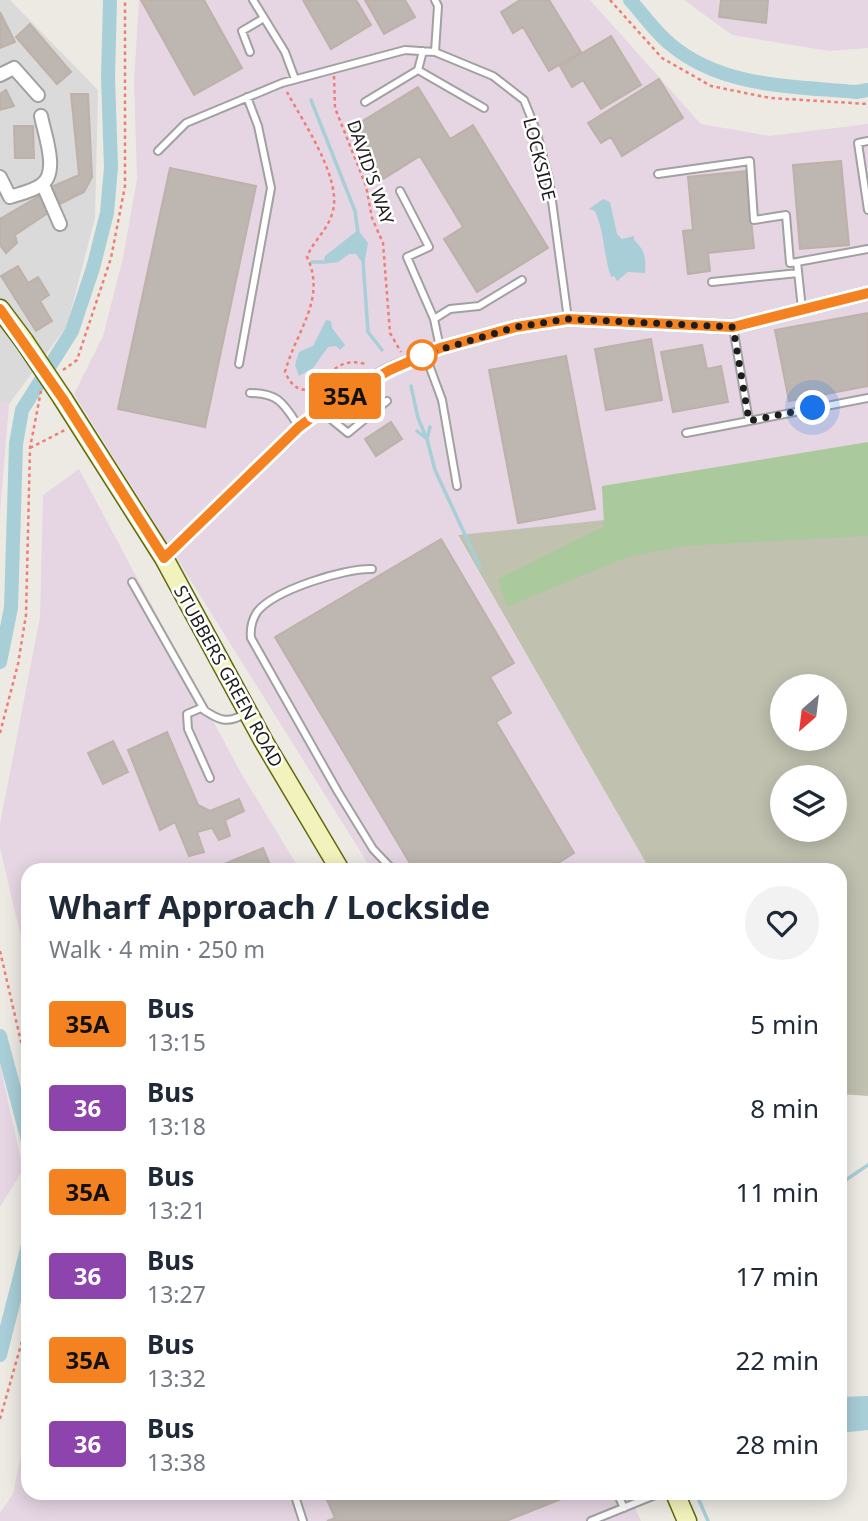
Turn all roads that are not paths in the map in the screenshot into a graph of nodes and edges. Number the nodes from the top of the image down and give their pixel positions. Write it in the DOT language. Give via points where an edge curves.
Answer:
graph roads {
  1 [pos="253,0"];
  2 [pos="435,0"];
  3 [pos="264,18"];
  4 [pos="423,51"];
  5 [pos="250,52"];
  6 [pos="435,52"];
  7 [pos="418,70"];
  8 [pos="0,75"];
  9 [pos="295,79"];
  10 [pos="38,95"];
  11 [pos="247,97"];
  12 [pos="365,102"];
  13 [pos="484,108"];
  14 [pos="41,116"];
  15 [pos="868,141"];
  16 [pos="158,150"];
  17 [pos="658,174"];
  18 [pos="0,177"];
  19 [pos="43,185"];
  20 [pos="400,191"];
  21 [pos="868,210"];
  22 [pos="60,224"];
  23 [pos="868,249"];
  24 [pos="797,262"];
  25 [pos="798,273"];
  26 [pos="522,280"];
  27 [pos="712,282"];
  28 [pos="868,293"];
  29 [pos="0,309"];
  30 [pos="802,309"];
  31 [pos="434,319"];
  32 [pos="568,319"];
  33 [pos="733,327"];
  34 [pos="440,348"];
  35 [pos="425,354"];
  36 [pos="239,364"];
  37 [pos="250,393"];
  38 [pos="868,398"];
  39 [pos="387,401"];
  40 [pos="321,411"];
  41 [pos="749,421"];
  42 [pos="299,427"];
  43 [pos="686,433"];
  44 [pos="457,486"];
  45 [pos="164,558"];
  46 [pos="372,569"];
  47 [pos="132,582"];
  48 [pos="205,711"];
  49 [pos="248,712"];
  50 [pos="211,778"];
  51 [pos="336,863"];
  52 [pos="386,863"];
  53 [pos="296,1500"];
  54 [pos="620,1500"];
  55 [pos="643,1500"];
  56 [pos="678,1500"];
  57 [pos="624,1508"];
  58 [pos="612,1512"];
  59 [pos="303,1521"];
  60 [pos="591,1521"];
  61 [pos="612,1521"];
  62 [pos="687,1521"];
  1 -- 3 [label="lane"];
  2 -- 6 [label="lane"];
  3 -- 5 [label="lane" via="242,31"];
  3 -- 9 [label="lane"];
  4 -- 6 [label="lane, LOCKSIDE"];
  4 -- 7 [label="lane"];
  4 -- 9 [label="lane, LOCKSIDE" via="405,50"];
  6 -- 32 [label="lane, LOCKSIDE" via="493,76 524,100 548,179"];
  7 -- 12 [label="lane"];
  7 -- 13 [label="lane"];
  8 -- 10 [label="street" via="14,68"];
  9 -- 11 [label="lane, LOCKSIDE"];
  11 -- 16 [label="lane, LOCKSIDE" via="186,123"];
  11 -- 36 [label="lane" via="271,188"];
  14 -- 19 [label="street" via="50,159"];
  15 -- 21 [label="lane" via="858,144"];
  17 -- 24 [label="lane" via="750,161 754,220 786,215 790,263"];
  18 -- 19 [label="street" via="10,197"];
  19 -- 22 [label="street"];
  20 -- 31 [label="lane" via="429,247 407,257"];
  23 -- 24 [label="lane"];
  24 -- 25 [label="lane"];
  25 -- 27 [label="lane"];
  25 -- 30 [label="lane"];
  26 -- 31 [label="lane" via="479,306 450,309"];
  28 -- 30 [label="street"];
  29 -- 45 [label="street, STUBBERS GREEN ROAD, bridge"];
  30 -- 33 [label="street"];
  31 -- 34 [label="lane"];
  32 -- 33 [label="street"];
  32 -- 34 [label="street" via="516,327"];
  33 -- 41 [label="lane"];
  34 -- 35 [label="street"];
  35 -- 40 [label="street"];
  35 -- 44 [label="lane" via="442,400"];
  37 -- 42 [label="lane" via="269,393 285,405"];
  38 -- 41 [label="lane"];
  39 -- 40 [label="lane" via="348,433"];
  40 -- 42 [label="street"];
  41 -- 43 [label="lane"];
  42 -- 45 [label="street"];
  45 -- 49 [label="street, STUBBERS GREEN ROAD"];
  46 -- 52 [label="lane" via="325,575 267,604 255,615 251,638 338,792"];
  47 -- 48 [label="lane"];
  48 -- 49 [label="lane" via="223,721"];
  48 -- 50 [label="lane" via="193,709 186,718"];
  49 -- 51 [label="street, STUBBERS GREEN ROAD"];
  53 -- 59 [label="lane"];
  54 -- 57 [label="lane"];
  55 -- 57 [label="lane"];
  56 -- 62 [label="street"];
  57 -- 58 [label="lane"];
  58 -- 60 [label="lane"];
  58 -- 61 [label="lane"];
}
